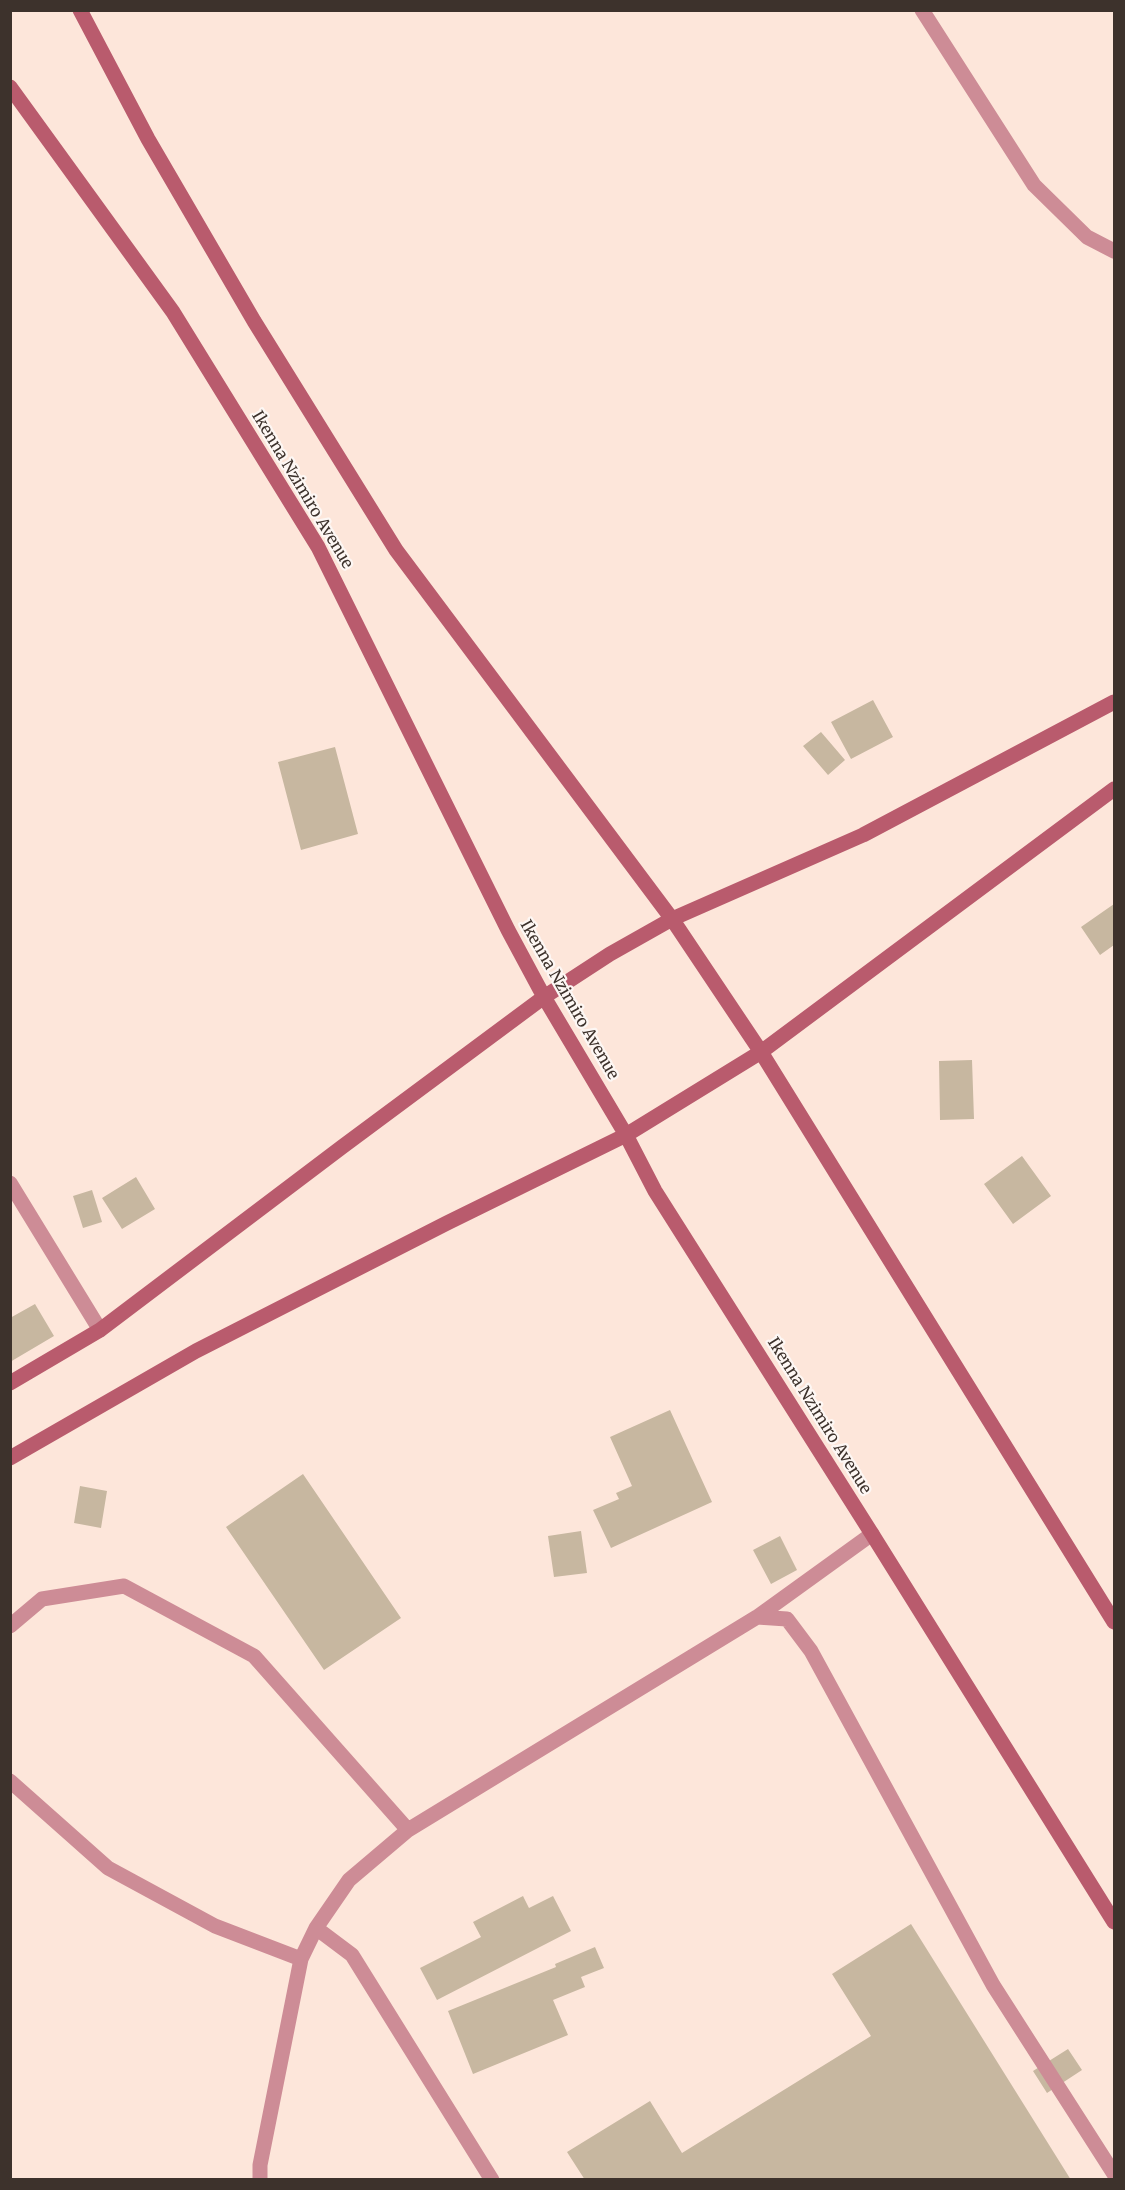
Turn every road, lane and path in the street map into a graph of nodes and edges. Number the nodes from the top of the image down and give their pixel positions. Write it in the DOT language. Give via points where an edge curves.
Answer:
graph roads {
  1 [pos="80,10"];
  2 [pos="922,10"];
  3 [pos="10,87"];
  4 [pos="1114,251"];
  5 [pos="1114,702"];
  6 [pos="1114,789"];
  7 [pos="672,919"];
  8 [pos="544,998"];
  9 [pos="761,1052"];
  10 [pos="626,1135"];
  11 [pos="10,1183"];
  12 [pos="100,1329"];
  13 [pos="10,1383"];
  14 [pos="10,1458"];
  15 [pos="872,1534"];
  16 [pos="757,1617"];
  17 [pos="1114,1622"];
  18 [pos="10,1626"];
  19 [pos="10,1781"];
  20 [pos="408,1830"];
  21 [pos="1114,1922"];
  22 [pos="316,1928"];
  23 [pos="301,1959"];
  24 [pos="1114,2174"];
  25 [pos="260,2180"];
  26 [pos="492,2180"];
  1 -- 7 [label="street" via="148,139 248,311 396,550"];
  2 -- 4 [label="street" via="1034,185 1087,237"];
  3 -- 8 [label="street, Ikenna Nzimiro Avenue" via="173,312 318,548"];
  5 -- 7 [label="street" via="863,835"];
  6 -- 9 [label="street"];
  7 -- 8 [label="street"];
  7 -- 9 [label="street"];
  8 -- 10 [label="street, Ikenna Nzimiro Avenue"];
  8 -- 12 [label="street"];
  9 -- 10 [label="street"];
  9 -- 17 [label="street"];
  10 -- 14 [label="street" via="196,1351"];
  10 -- 15 [label="street, Ikenna Nzimiro Avenue" via="655,1191"];
  11 -- 12 [label="street"];
  12 -- 13 [label="street"];
  15 -- 16 [label="street"];
  15 -- 21 [label="street, Ikenna Nzimiro Avenue"];
  16 -- 20 [label="street"];
  16 -- 24 [label="street" via="787,1619 811,1651 993,1985"];
  18 -- 20 [label="street" via="42,1599 124,1586 254,1656"];
  19 -- 23 [label="street" via="108,1868 215,1926"];
  20 -- 22 [label="street" via="349,1880"];
  22 -- 23 [label="street"];
  22 -- 26 [label="street" via="352,1956"];
  23 -- 25 [label="street"];
}
